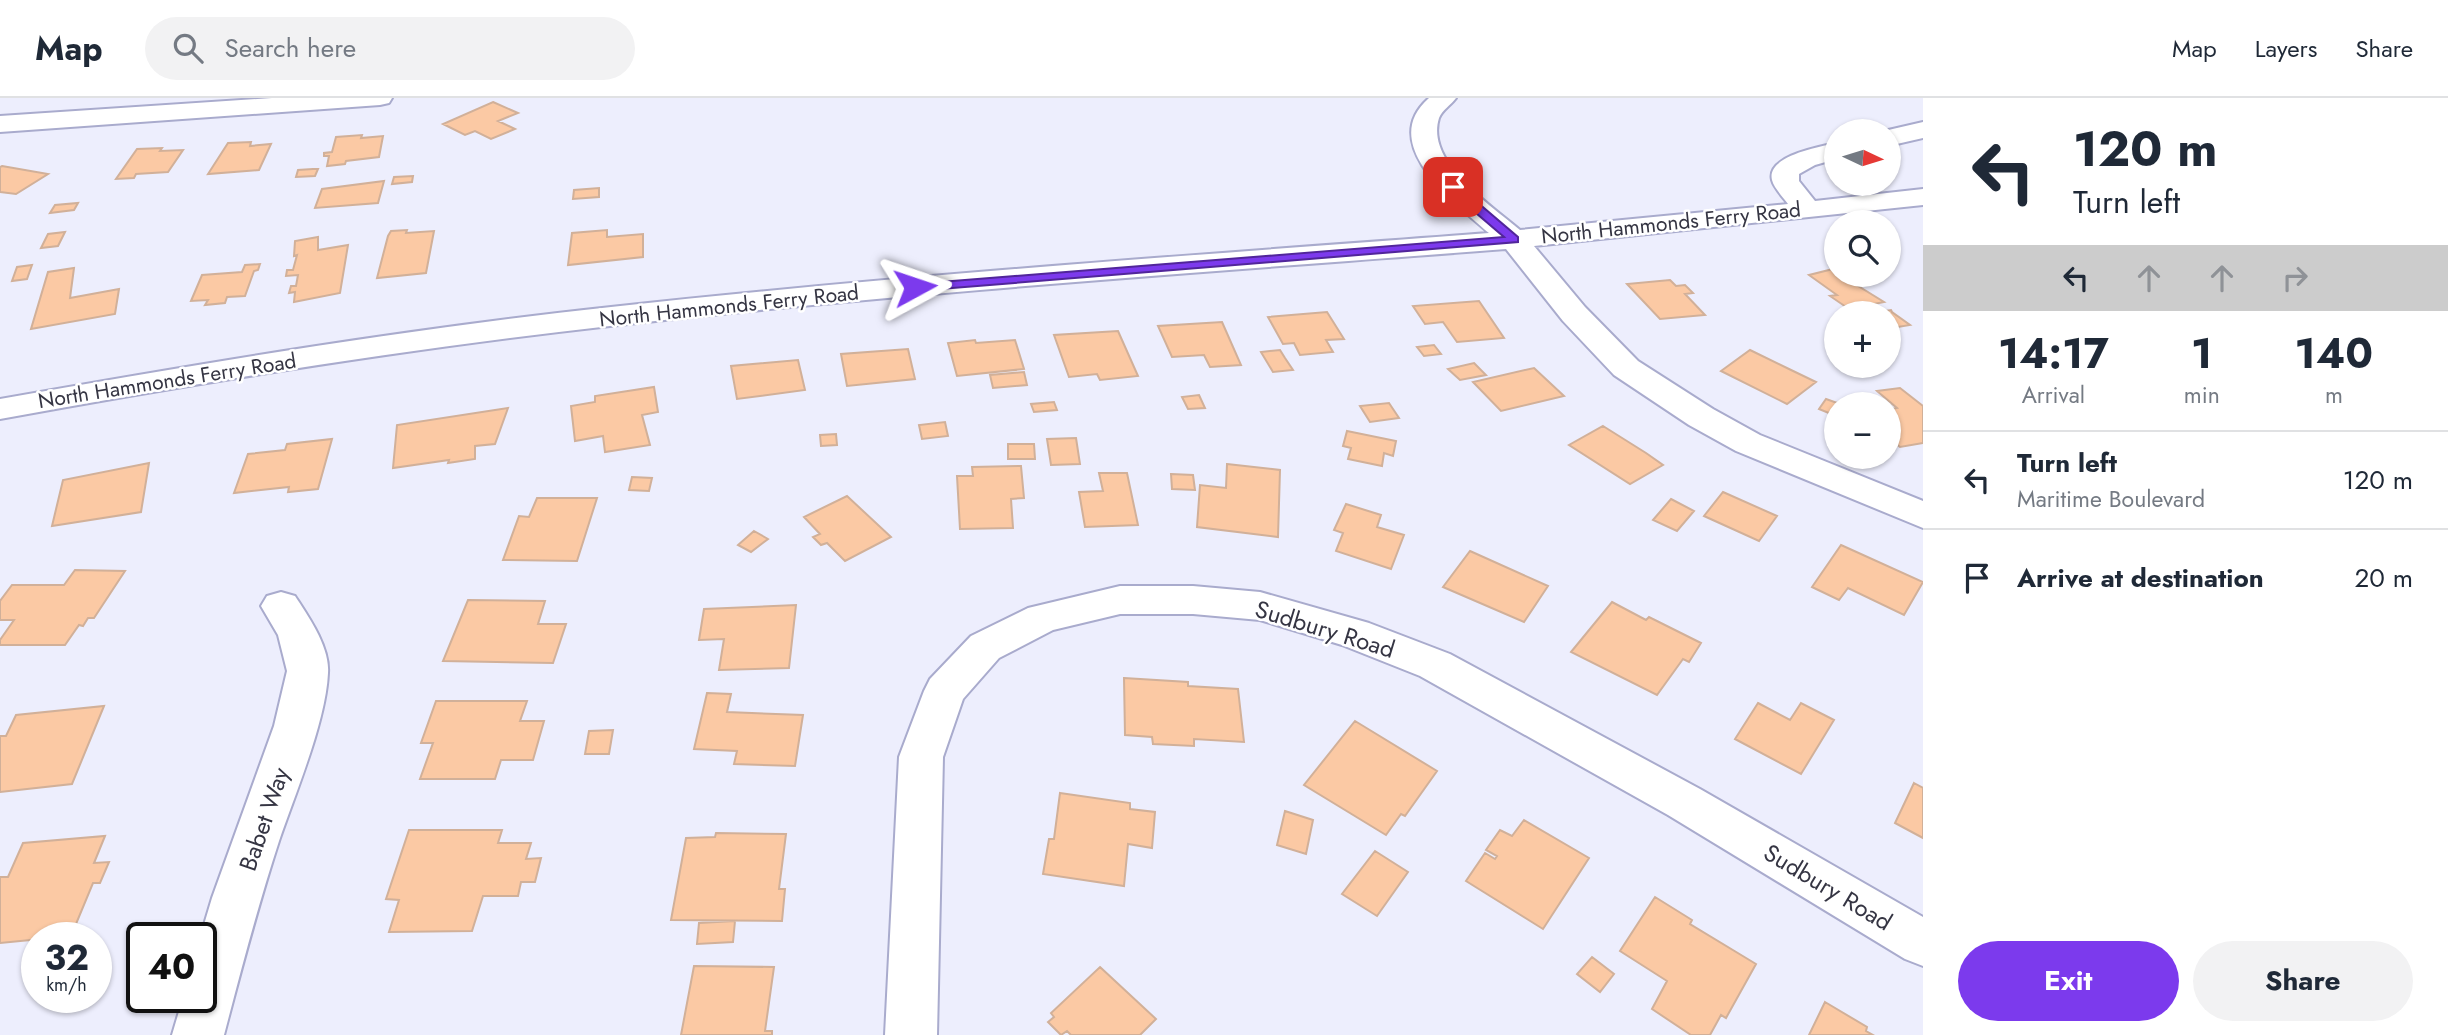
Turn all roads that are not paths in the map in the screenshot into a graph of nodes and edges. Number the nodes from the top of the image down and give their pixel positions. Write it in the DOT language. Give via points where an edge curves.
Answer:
graph roads {
  1 [pos="36,98"];
  2 [pos="380,98"];
  3 [pos="1444,98"];
  4 [pos="0,124"];
  5 [pos="1923,130"];
  6 [pos="1901,135"];
  7 [pos="1824,154"];
  8 [pos="1923,197"];
  9 [pos="1807,209"];
  10 [pos="1514,240"];
  11 [pos="0,409"];
  12 [pos="1923,515"];
  13 [pos="281,606"];
  14 [pos="1923,943"];
  15 [pos="198,1035"];
  16 [pos="911,1035"];
  1 -- 4 [label="street"];
  2 -- 4 [label="street"];
  3 -- 10 [label="street" via="1429,112 1423,133 1429,155 1453,187"];
  5 -- 6 [label="street"];
  7 -- 9 [label="street" via="1785,171 1786,182"];
  8 -- 9 [label="street, North Hammonds Ferry Road"];
  9 -- 10 [label="street, North Hammonds Ferry Road"];
  10 -- 11 [label="street, North Hammonds Ferry Road" via="733,304 233,369"];
  10 -- 12 [label="street" via="1574,314 1626,368 1748,443"];
  13 -- 15 [label="street, Babet Way" via="298,633 308,671 296,726 236,898"];
  14 -- 16 [label="street, Sudbury Road" via="1684,802 1435,665 1260,606 1120,600 1042,618 985,647 945,691 921,757"];
}
